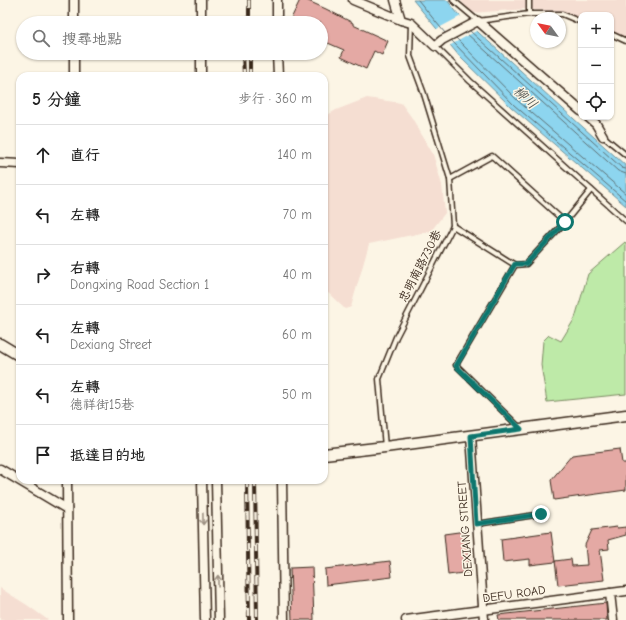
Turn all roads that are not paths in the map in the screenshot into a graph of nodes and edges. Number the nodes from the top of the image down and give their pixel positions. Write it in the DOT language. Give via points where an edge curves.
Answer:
graph roads {
  1 [pos="74,0"];
  2 [pos="201,0"];
  3 [pos="277,0"];
  4 [pos="353,0"];
  5 [pos="395,0"];
  6 [pos="453,0"];
  7 [pos="529,0"];
  8 [pos="528,14"];
  9 [pos="74,16"];
  10 [pos="201,16"];
  11 [pos="277,16"];
  12 [pos="401,20"];
  13 [pos="578,21"];
  14 [pos="477,22"];
  15 [pos="411,23"];
  16 [pos="614,35"];
  17 [pos="626,41"];
  18 [pos="435,46"];
  19 [pos="74,60"];
  20 [pos="201,60"];
  21 [pos="278,60"];
  22 [pos="74,72"];
  23 [pos="201,72"];
  24 [pos="278,72"];
  25 [pos="578,108"];
  26 [pos="591,120"];
  27 [pos="603,136"];
  28 [pos="626,155"];
  29 [pos="0,163"];
  30 [pos="16,164"];
  31 [pos="450,179"];
  32 [pos="591,190"];
  33 [pos="626,221"];
  34 [pos="565,222"];
  35 [pos="453,226"];
  36 [pos="515,264"];
  37 [pos="0,344"];
  38 [pos="16,354"];
  39 [pos="626,415"];
  40 [pos="521,429"];
  41 [pos="471,436"];
  42 [pos="385,447"];
  43 [pos="328,454"];
  44 [pos="0,469"];
  45 [pos="16,479"];
  46 [pos="25,484"];
  47 [pos="67,484"];
  48 [pos="202,484"];
  49 [pos="216,484"];
  50 [pos="282,484"];
  51 [pos="67,509"];
  52 [pos="541,514"];
  53 [pos="476,524"];
  54 [pos="626,591"];
  55 [pos="610,593"];
  56 [pos="483,611"];
  57 [pos="68,620"];
  58 [pos="206,620"];
  59 [pos="219,620"];
  60 [pos="284,620"];
  61 [pos="406,620"];
  62 [pos="484,620"];
  63 [pos="613,620"];
  1 -- 9 [label="street"];
  2 -- 10 [label="street"];
  3 -- 11 [label="street"];
  4 -- 12 [label="street"];
  5 -- 12 [label="street"];
  6 -- 14 [label="lane"];
  7 -- 8 [label="lane"];
  8 -- 13 [label="lane" via="562,14"];
  8 -- 14 [label="lane"];
  12 -- 15 [label="street"];
  14 -- 18 [label="street"];
  14 -- 25 [label="street"];
  15 -- 18 [label="street"];
  15 -- 31 [label="lane, 忠明南路730巷" via="410,56"];
  16 -- 17 [label="lane"];
  18 -- 32 [label="lane"];
  19 -- 22 [label="street"];
  20 -- 23 [label="street"];
  21 -- 24 [label="street"];
  26 -- 27 [label="street"];
  27 -- 28 [label="lane"];
  29 -- 30 [label="street"];
  31 -- 34 [label="lane" via="492,156"];
  31 -- 35 [label="lane, 忠明南路730巷"];
  32 -- 33 [label="lane"];
  32 -- 34 [label="lane"];
  34 -- 36 [label="lane" via="526,264"];
  35 -- 36 [label="lane"];
  35 -- 42 [label="lane, 忠明南路730巷" via="396,338 379,379"];
  36 -- 40 [label="lane" via="456,366"];
  37 -- 38 [label="street"];
  39 -- 40 [label="street"];
  40 -- 41 [label="street"];
  41 -- 42 [label="street"];
  41 -- 53 [label="street, DEXIANG STREET"];
  42 -- 43 [label="street"];
  44 -- 45 [label="street"];
  46 -- 51 [label="street"];
  47 -- 51 [label="street"];
  48 -- 58 [label="street, one-way"];
  59 -- 49 [label="street, one-way"];
  50 -- 60 [label="street"];
  51 -- 57 [label="street"];
  52 -- 53 [label="lane"];
  53 -- 56 [label="street, DEXIANG STREET"];
  54 -- 55 [label="street, DEFU ROAD"];
  55 -- 56 [label="street, DEFU ROAD"];
  55 -- 63 [label="street"];
  56 -- 61 [label="street, DEFU ROAD"];
  56 -- 62 [label="street, DEXIANG STREET"];
}
